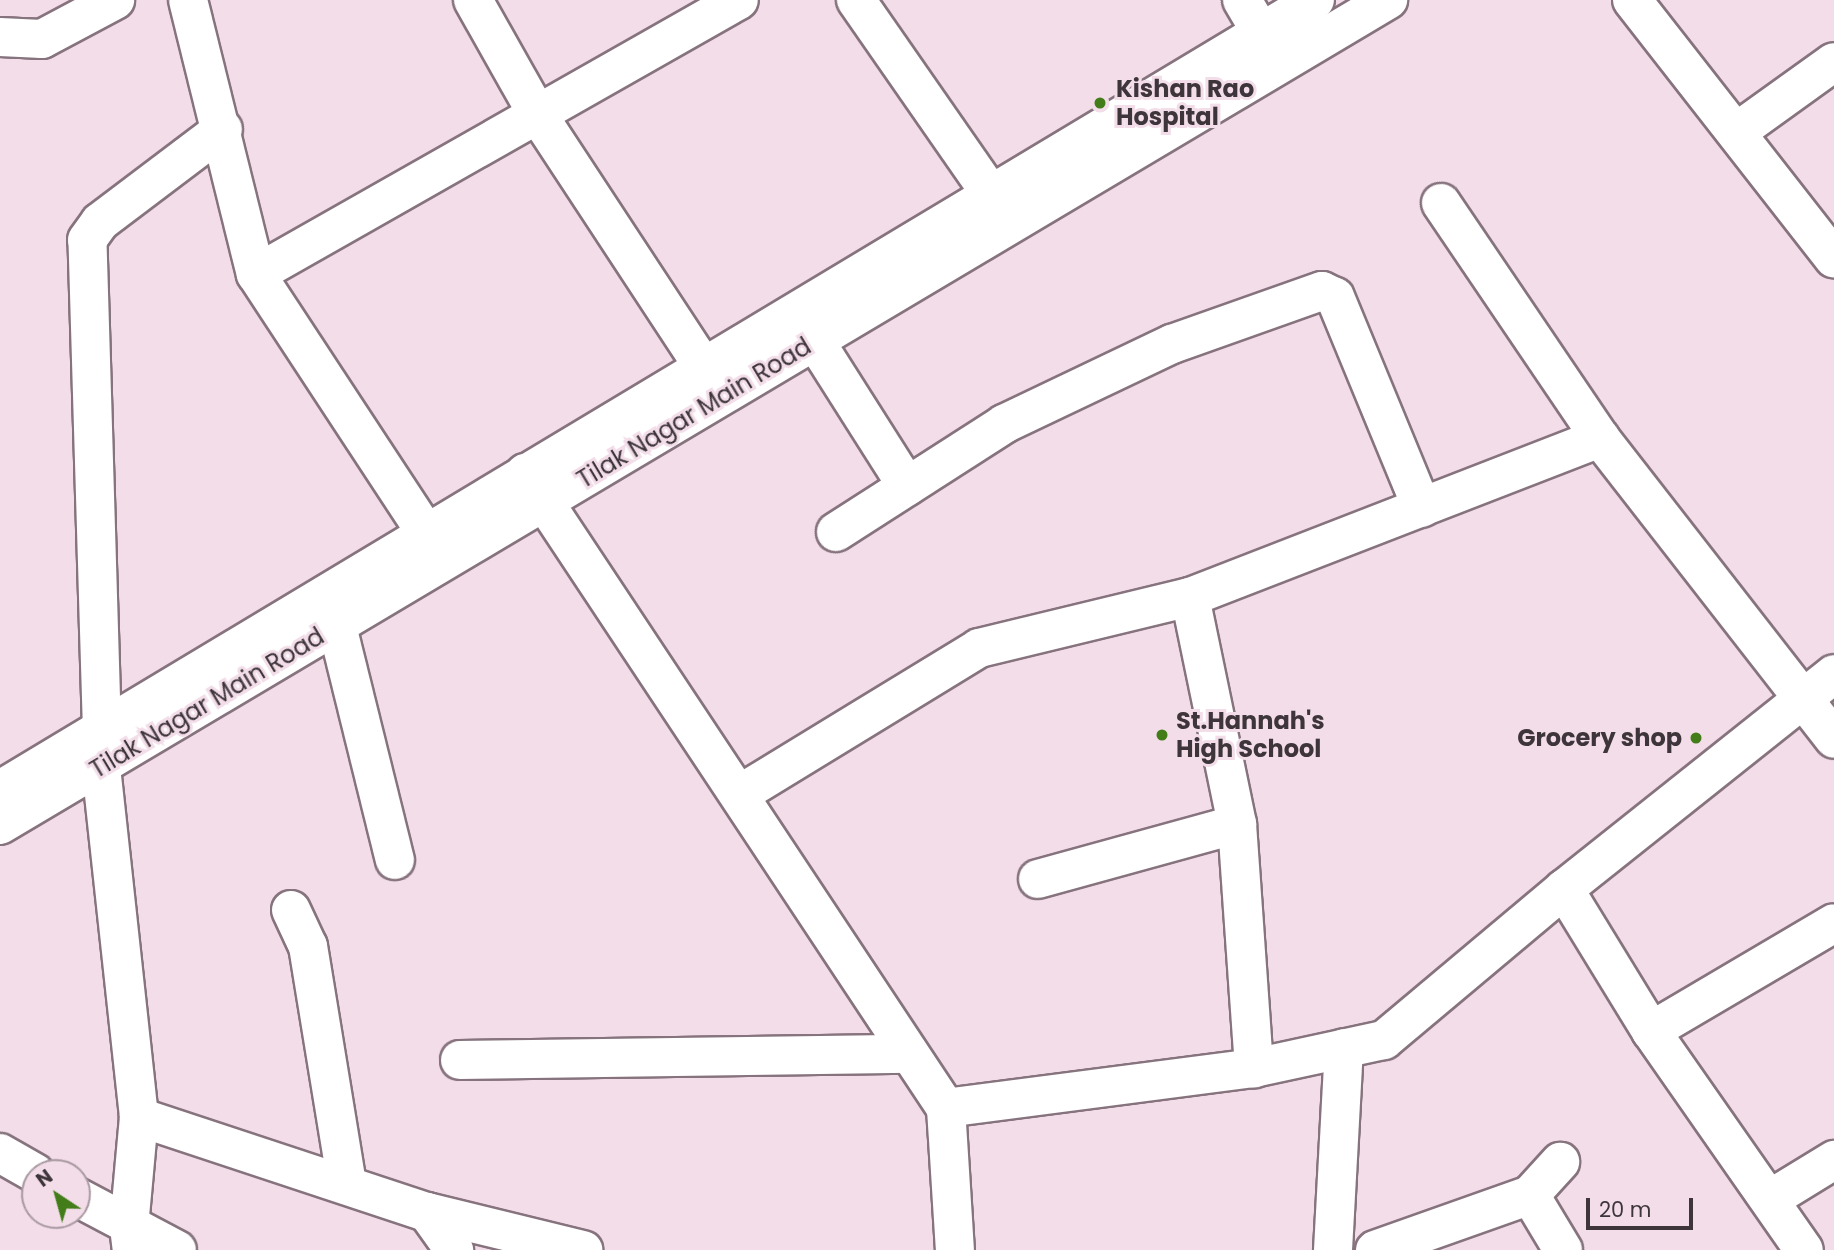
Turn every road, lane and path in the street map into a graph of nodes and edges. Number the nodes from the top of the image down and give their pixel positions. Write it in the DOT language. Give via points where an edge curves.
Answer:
graph roads {
  1 [pos="115,0"];
  2 [pos="473,0"];
  3 [pos="739,0"];
  4 [pos="856,0"];
  5 [pos="1315,0"];
  6 [pos="1388,0"];
  7 [pos="1632,0"];
  8 [pos="190,1"];
  9 [pos="1261,31"];
  10 [pos="0,37"];
  11 [pos="1834,62"];
  12 [pos="536,112"];
  13 [pos="222,129"];
  14 [pos="1738,131"];
  15 [pos="992,196"];
  16 [pos="1441,203"];
  17 [pos="1834,259"];
  18 [pos="257,274"];
  19 [pos="816,341"];
  20 [pos="702,365"];
  21 [pos="1600,438"];
  22 [pos="907,486"];
  23 [pos="536,487"];
  24 [pos="1422,508"];
  25 [pos="836,532"];
  26 [pos="426,533"];
  27 [pos="1190,597"];
  28 [pos="337,626"];
  29 [pos="1834,674"];
  30 [pos="1803,699"];
  31 [pos="1834,739"];
  32 [pos="102,749"];
  33 [pos="0,790"];
  34 [pos="740,794"];
  35 [pos="1237,824"];
  36 [pos="0,825"];
  37 [pos="396,860"];
  38 [pos="1038,879"];
  39 [pos="1564,889"];
  40 [pos="291,910"];
  41 [pos="1834,923"];
  42 [pos="1651,1031"];
  43 [pos="1344,1048"];
  44 [pos="909,1054"];
  45 [pos="460,1060"];
  46 [pos="1254,1068"];
  47 [pos="946,1108"];
  48 [pos="139,1117"];
  49 [pos="0,1153"];
  50 [pos="1834,1160"];
  51 [pos="1560,1162"];
  52 [pos="21,1165"];
  53 [pos="347,1184"];
  54 [pos="1530,1195"];
  55 [pos="1772,1198"];
  56 [pos="91,1208"];
  57 [pos="427,1212"];
  58 [pos="131,1238"];
  59 [pos="177,1250"];
  60 [pos="454,1250"];
  61 [pos="583,1250"];
  62 [pos="955,1250"];
  63 [pos="1332,1250"];
  64 [pos="1375,1250"];
  65 [pos="1563,1250"];
  66 [pos="1804,1250"];
  1 -- 10 [label="street" via="42,39"];
  2 -- 12 [label="street"];
  3 -- 12 [label="street"];
  4 -- 15 [label="street"];
  5 -- 9 [label="street, Tilak Nagar Main Road"];
  6 -- 9 [label="street, Tilak Nagar Main Road"];
  7 -- 14 [label="street"];
  8 -- 13 [label="street"];
  9 -- 15 [label="street, Tilak Nagar Main Road"];
  9 -- 19 [label="street, Tilak Nagar Main Road"];
  11 -- 14 [label="street"];
  12 -- 18 [label="street"];
  12 -- 20 [label="street"];
  13 -- 18 [label="street"];
  13 -- 32 [label="street" via="100,222 87,240"];
  14 -- 17 [label="street"];
  15 -- 20 [label="street, Tilak Nagar Main Road"];
  16 -- 21 [label="street"];
  18 -- 26 [label="street"];
  19 -- 22 [label="street"];
  19 -- 23 [label="street, Tilak Nagar Main Road"];
  20 -- 23 [label="street, Tilak Nagar Main Road"];
  21 -- 24 [label="street"];
  21 -- 30 [label="street"];
  22 -- 24 [label="street" via="1004,424 1088,383 1172,344 1322,290 1335,298"];
  22 -- 25 [label="street"];
  23 -- 26 [label="street, Tilak Nagar Main Road"];
  23 -- 28 [label="street, Tilak Nagar Main Road"];
  23 -- 34 [label="street"];
  24 -- 27 [label="street"];
  26 -- 32 [label="street, Tilak Nagar Main Road"];
  27 -- 34 [label="street" via="979,648"];
  27 -- 35 [label="street"];
  28 -- 32 [label="street, Tilak Nagar Main Road"];
  28 -- 37 [label="street"];
  29 -- 30 [label="street"];
  30 -- 31 [label="street"];
  30 -- 39 [label="street"];
  32 -- 33 [label="street, Tilak Nagar Main Road"];
  32 -- 36 [label="street, Tilak Nagar Main Road"];
  32 -- 48 [label="street"];
  34 -- 44 [label="street"];
  35 -- 38 [label="street"];
  35 -- 46 [label="street"];
  39 -- 42 [label="street"];
  39 -- 43 [label="street" via="1384,1040"];
  40 -- 53 [label="street" via="308,946"];
  41 -- 42 [label="street"];
  42 -- 55 [label="street"];
  43 -- 46 [label="street"];
  43 -- 63 [label="street"];
  44 -- 45 [label="street"];
  44 -- 47 [label="street"];
  46 -- 47 [label="street"];
  47 -- 62 [label="street"];
  48 -- 53 [label="street"];
  48 -- 58 [label="street"];
  49 -- 52 [label="street"];
  50 -- 55 [label="street"];
  51 -- 54 [label="street"];
  53 -- 57 [label="street"];
  54 -- 64 [label="street"];
  54 -- 65 [label="street"];
  55 -- 66 [label="street"];
  56 -- 58 [label="street"];
  57 -- 60 [label="street"];
  57 -- 61 [label="street"];
  58 -- 59 [label="street"];
}
